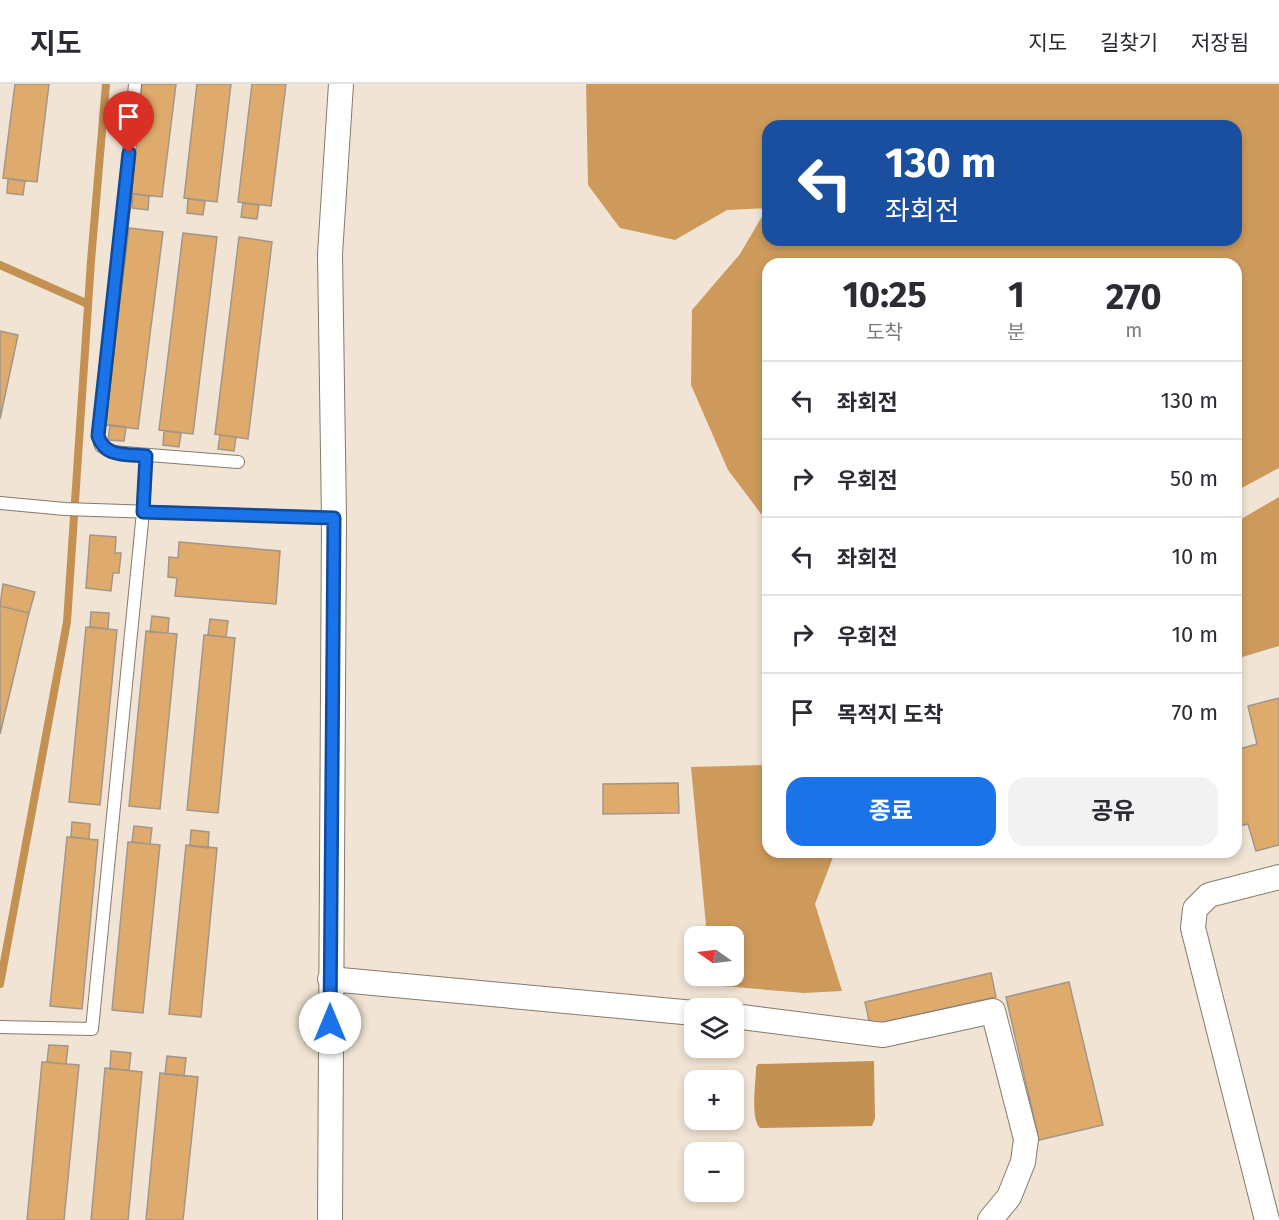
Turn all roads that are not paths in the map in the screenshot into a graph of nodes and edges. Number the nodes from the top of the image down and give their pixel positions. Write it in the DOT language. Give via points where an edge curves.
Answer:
graph roads {
  1 [pos="135,84"];
  2 [pos="341,84"];
  3 [pos="146,456"];
  4 [pos="238,462"];
  5 [pos="0,503"];
  6 [pos="143,512"];
  7 [pos="334,518"];
  8 [pos="1279,877"];
  9 [pos="330,979"];
  10 [pos="684,1012"];
  11 [pos="744,1017"];
  12 [pos="0,1027"];
  13 [pos="330,1220"];
  14 [pos="990,1220"];
  15 [pos="1267,1220"];
  1 -- 3 [label="lane" via="98,436 101,446 111,452"];
  2 -- 7 [label="street" via="330,254"];
  3 -- 4 [label="lane"];
  3 -- 6 [label="lane"];
  5 -- 6 [label="lane"];
  6 -- 7 [label="lane"];
  6 -- 12 [label="lane" via="92,1029"];
  7 -- 9 [label="street"];
  8 -- 15 [label="street" via="1209,895 1195,909 1193,928"];
  9 -- 10 [label="street"];
  9 -- 13 [label="street"];
  11 -- 14 [label="street" via="883,1035 993,1011 1026,1138 1023,1161 1009,1197"];
}
